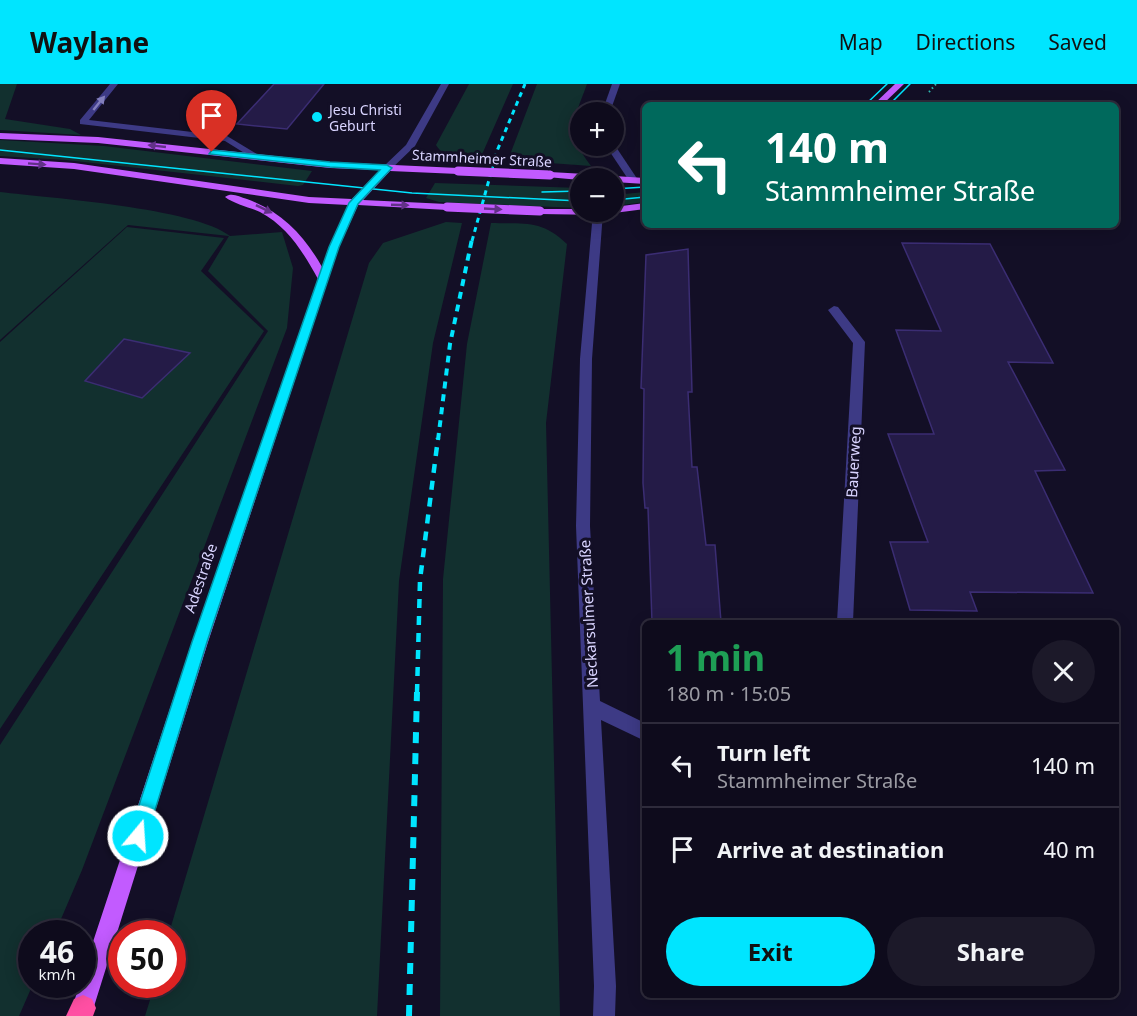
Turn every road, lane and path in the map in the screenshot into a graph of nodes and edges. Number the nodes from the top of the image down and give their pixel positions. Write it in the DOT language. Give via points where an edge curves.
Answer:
graph roads {
  1 [pos="114,84"];
  2 [pos="445,84"];
  3 [pos="616,84"];
  4 [pos="900,84"];
  5 [pos="610,102"];
  6 [pos="880,102"];
  7 [pos="0,136"];
  8 [pos="617,156"];
  9 [pos="257,157"];
  10 [pos="0,161"];
  11 [pos="387,168"];
  12 [pos="570,176"];
  13 [pos="624,180"];
  14 [pos="633,180"];
  15 [pos="642,181"];
  16 [pos="189,183"];
  17 [pos="354,203"];
  18 [pos="642,206"];
  19 [pos="624,209"];
  20 [pos="570,212"];
  21 [pos="599,222"];
  22 [pos="323,279"];
  23 [pos="834,310"];
  24 [pos="845,620"];
  25 [pos="593,707"];
  26 [pos="642,731"];
  27 [pos="81,1013"];
  28 [pos="604,1016"];
  9 -- 1 [label="street, one-way" via="226,139 84,122"];
  2 -- 11 [label="street" via="410,146"];
  3 -- 5 [label="street"];
  4 -- 6 [label="main road"];
  9 -- 7 [label="main road, Stammheimer Straße, one-way" via="98,140"];
  8 -- 14 [label="street"];
  9 -- 11 [label="main road, Stammheimer Straße"];
  10 -- 16 [label="main road, one-way" via="74,166"];
  11 -- 12 [label="main road, Stammheimer Straße, bridge"];
  11 -- 17 [label="main road, Adestraße"];
  13 -- 14 [label="main road"];
  14 -- 15 [label="main road"];
  16 -- 17 [label="main road"];
  16 -- 22 [label="main road, one-way" via="275,215 305,246"];
  17 -- 20 [label="main road, one-way, bridge"];
  17 -- 22 [label="main road, Adestraße"];
  18 -- 19 [label="main road"];
  21 -- 25 [label="street, Neckarsulmer Straße" via="586,359 583,526"];
  22 -- 27 [label="main road, Adestraße" via="200,642"];
  23 -- 24 [label="street, Bauerweg" via="859,342"];
  25 -- 26 [label="street"];
  25 -- 28 [label="street, Neckarsulmer Straße"];
}
